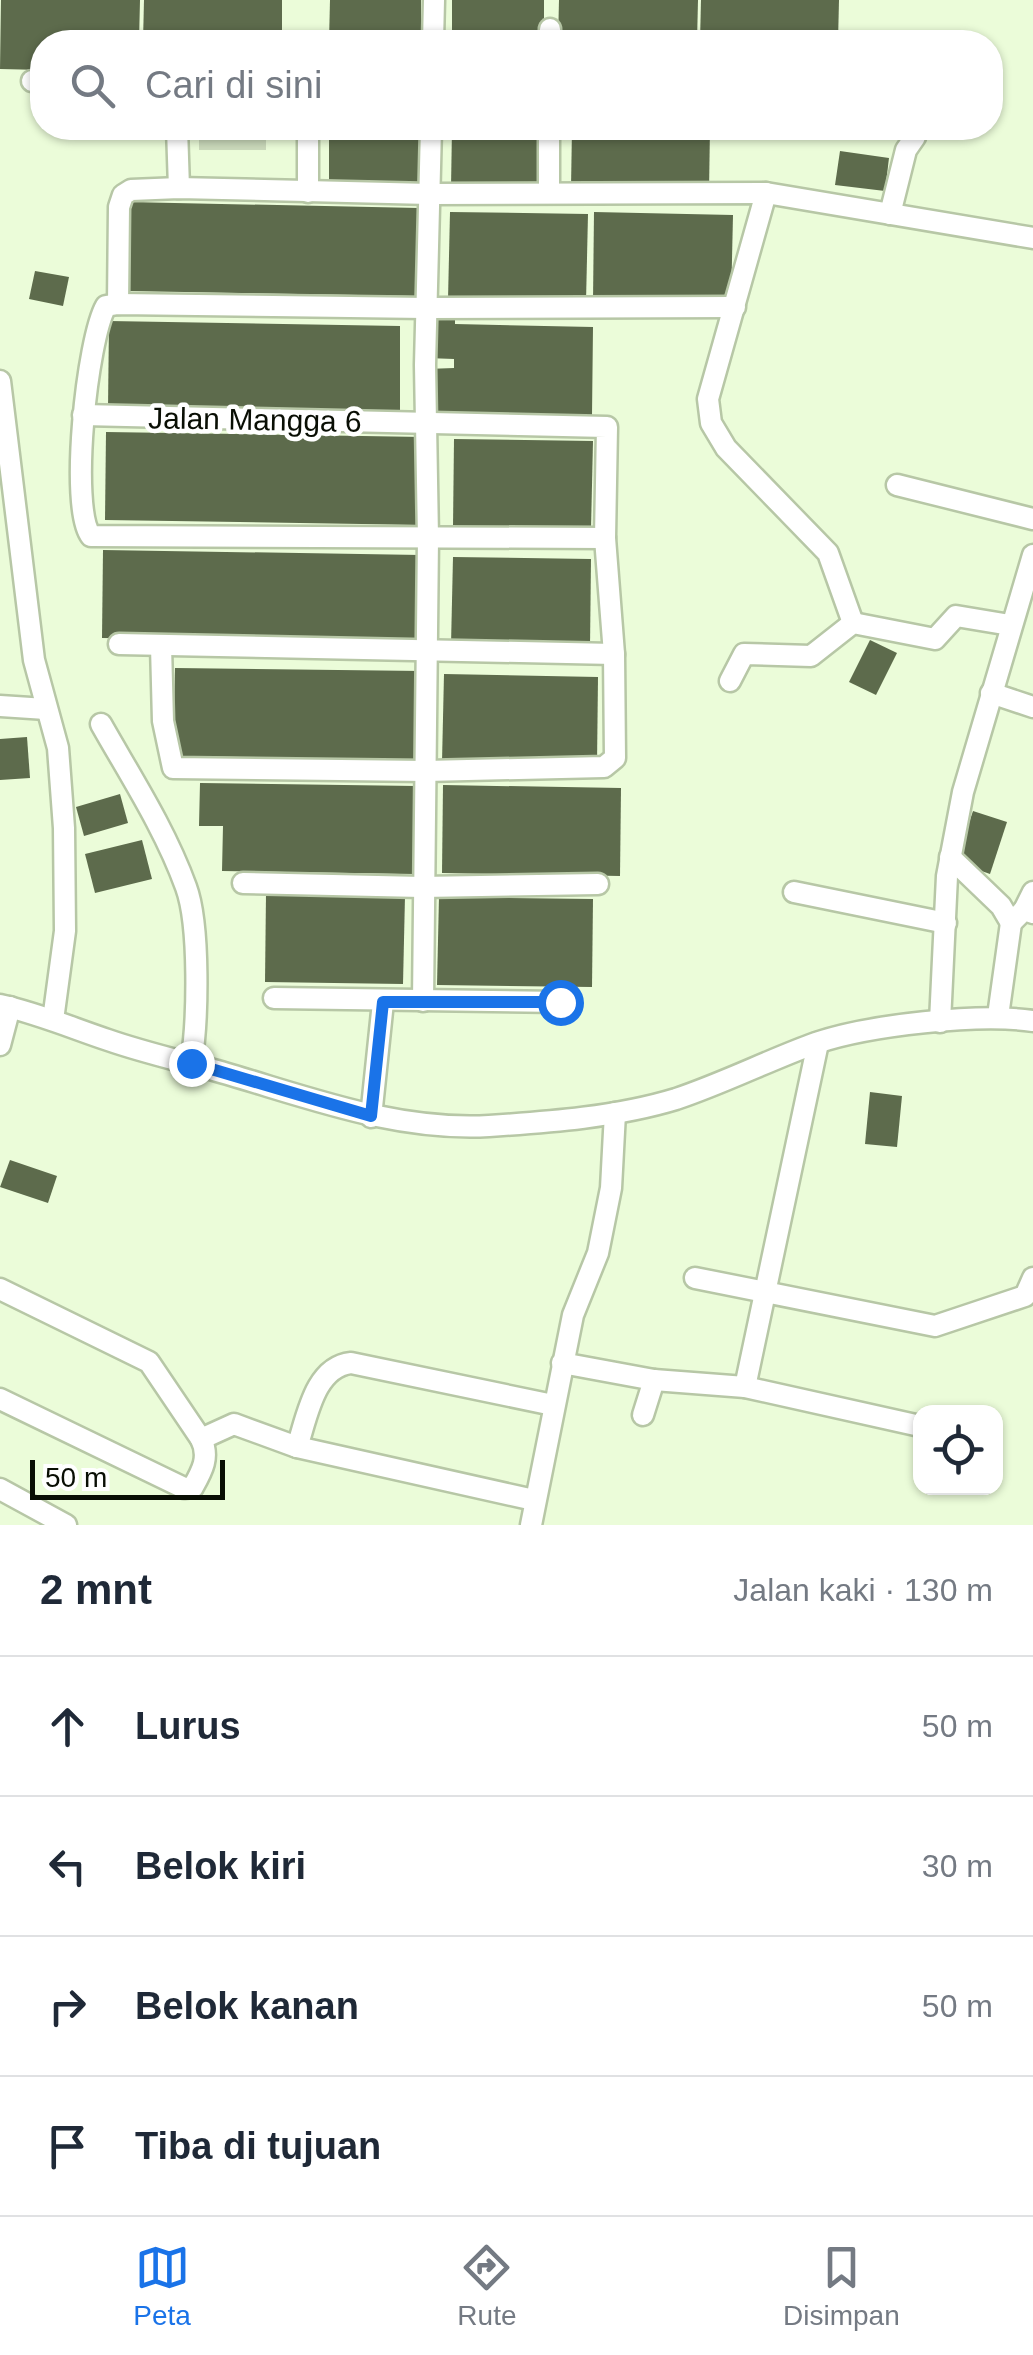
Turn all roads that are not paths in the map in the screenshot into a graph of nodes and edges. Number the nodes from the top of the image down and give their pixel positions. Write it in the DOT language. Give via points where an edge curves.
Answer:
graph roads {
  1 [pos="434,0"];
  2 [pos="433,30"];
  3 [pos="177,140"];
  4 [pos="308,140"];
  5 [pos="431,140"];
  6 [pos="549,140"];
  7 [pos="912,140"];
  8 [pos="179,188"];
  9 [pos="308,192"];
  10 [pos="549,193"];
  11 [pos="766,193"];
  12 [pos="430,194"];
  13 [pos="890,214"];
  14 [pos="1033,238"];
  15 [pos="118,304"];
  16 [pos="734,307"];
  17 [pos="426,308"];
  18 [pos="0,380"];
  19 [pos="83,416"];
  20 [pos="427,424"];
  21 [pos="897,485"];
  22 [pos="1033,520"];
  23 [pos="428,538"];
  24 [pos="605,538"];
  25 [pos="1033,554"];
  26 [pos="1027,593"];
  27 [pos="853,623"];
  28 [pos="1010,625"];
  29 [pos="119,644"];
  30 [pos="161,646"];
  31 [pos="428,652"];
  32 [pos="614,654"];
  33 [pos="730,681"];
  34 [pos="991,693"];
  35 [pos="0,706"];
  36 [pos="1033,707"];
  37 [pos="46,709"];
  38 [pos="101,724"];
  39 [pos="426,771"];
  40 [pos="950,857"];
  41 [pos="243,883"];
  42 [pos="598,884"];
  43 [pos="422,886"];
  44 [pos="794,892"];
  45 [pos="1025,909"];
  46 [pos="946,923"];
  47 [pos="274,998"];
  48 [pos="423,1001"];
  49 [pos="383,1002"];
  50 [pos="560,1002"];
  51 [pos="5,1006"];
  52 [pos="998,1016"];
  53 [pos="53,1020"];
  54 [pos="1033,1021"];
  55 [pos="940,1022"];
  56 [pos="818,1042"];
  57 [pos="0,1045"];
  58 [pos="191,1063"];
  59 [pos="616,1113"];
  60 [pos="371,1116"];
  61 [pos="694,1278"];
  62 [pos="1033,1278"];
  63 [pos="0,1289"];
  64 [pos="766,1290"];
  65 [pos="562,1362"];
  66 [pos="654,1380"];
  67 [pos="746,1387"];
  68 [pos="0,1398"];
  69 [pos="554,1405"];
  70 [pos="643,1414"];
  71 [pos="913,1424"];
  72 [pos="201,1440"];
  73 [pos="297,1447"];
  74 [pos="0,1489"];
  75 [pos="534,1500"];
  76 [pos="66,1525"];
  77 [pos="531,1525"];
  1 -- 2 [label="street"];
  3 -- 8 [label="street"];
  4 -- 9 [label="street"];
  5 -- 12 [label="street"];
  6 -- 10 [label="street"];
  7 -- 13 [label="street"];
  8 -- 9 [label="street"];
  8 -- 15 [label="street" via="122,195"];
  9 -- 12 [label="street"];
  10 -- 11 [label="street"];
  10 -- 12 [label="street"];
  11 -- 13 [label="street"];
  11 -- 16 [label="street"];
  12 -- 17 [label="street"];
  13 -- 14 [label="street"];
  15 -- 17 [label="street"];
  15 -- 19 [label="street" via="106,306 98,327"];
  16 -- 17 [label="street"];
  16 -- 27 [label="street" via="708,399 711,423 726,448 828,553"];
  17 -- 20 [label="street"];
  18 -- 37 [label="street" via="34,660"];
  19 -- 20 [label="street, Jalan Mangga 6"];
  19 -- 23 [label="street" via="82,520 91,536"];
  20 -- 23 [label="street"];
  20 -- 24 [label="street, Jalan Mangga 6" via="607,428"];
  21 -- 22 [label="street"];
  23 -- 24 [label="street"];
  23 -- 31 [label="street"];
  24 -- 32 [label="street"];
  25 -- 26 [label="street"];
  26 -- 28 [label="street"];
  27 -- 28 [label="street" via="935,639 956,616"];
  27 -- 33 [label="street" via="811,656 744,654"];
  28 -- 34 [label="street"];
  29 -- 30 [label="street"];
  30 -- 31 [label="street"];
  30 -- 39 [label="street" via="162,721 173,768"];
  31 -- 32 [label="street"];
  31 -- 39 [label="street"];
  32 -- 39 [label="street" via="612,763"];
  34 -- 36 [label="street"];
  34 -- 40 [label="street"];
  35 -- 37 [label="street"];
  37 -- 53 [label="street" via="58,748 64,828 66,931"];
  38 -- 58 [label="street" via="159,825 187,890 194,933"];
  39 -- 43 [label="street"];
  40 -- 45 [label="street" via="1001,906"];
  40 -- 46 [label="street"];
  41 -- 43 [label="street"];
  42 -- 43 [label="street"];
  43 -- 48 [label="street"];
  44 -- 46 [label="street"];
  45 -- 52 [label="street"];
  46 -- 55 [label="street"];
  47 -- 49 [label="street"];
  48 -- 49 [label="street"];
  48 -- 50 [label="street"];
  49 -- 60 [label="street"];
  51 -- 53 [label="street"];
  51 -- 57 [label="street"];
  52 -- 54 [label="street"];
  52 -- 55 [label="street"];
  53 -- 58 [label="street"];
  55 -- 56 [label="street"];
  56 -- 59 [label="street" via="743,1076"];
  56 -- 64 [label="street"];
  58 -- 60 [label="street"];
  59 -- 60 [label="street" via="489,1126"];
  59 -- 65 [label="street" via="598,1253"];
  61 -- 64 [label="street"];
  62 -- 64 [label="street" via="1026,1296 935,1326"];
  63 -- 72 [label="street" via="149,1362"];
  64 -- 67 [label="street"];
  65 -- 66 [label="street"];
  65 -- 69 [label="street"];
  66 -- 67 [label="street"];
  66 -- 70 [label="street"];
  67 -- 71 [label="street"];
  68 -- 72 [label="street" via="184,1488 193,1487 205,1462"];
  69 -- 73 [label="street" via="340,1364 321,1381"];
  69 -- 75 [label="street"];
  72 -- 73 [label="street" via="234,1424"];
  73 -- 75 [label="street"];
  74 -- 76 [label="street"];
  75 -- 77 [label="street"];
}
